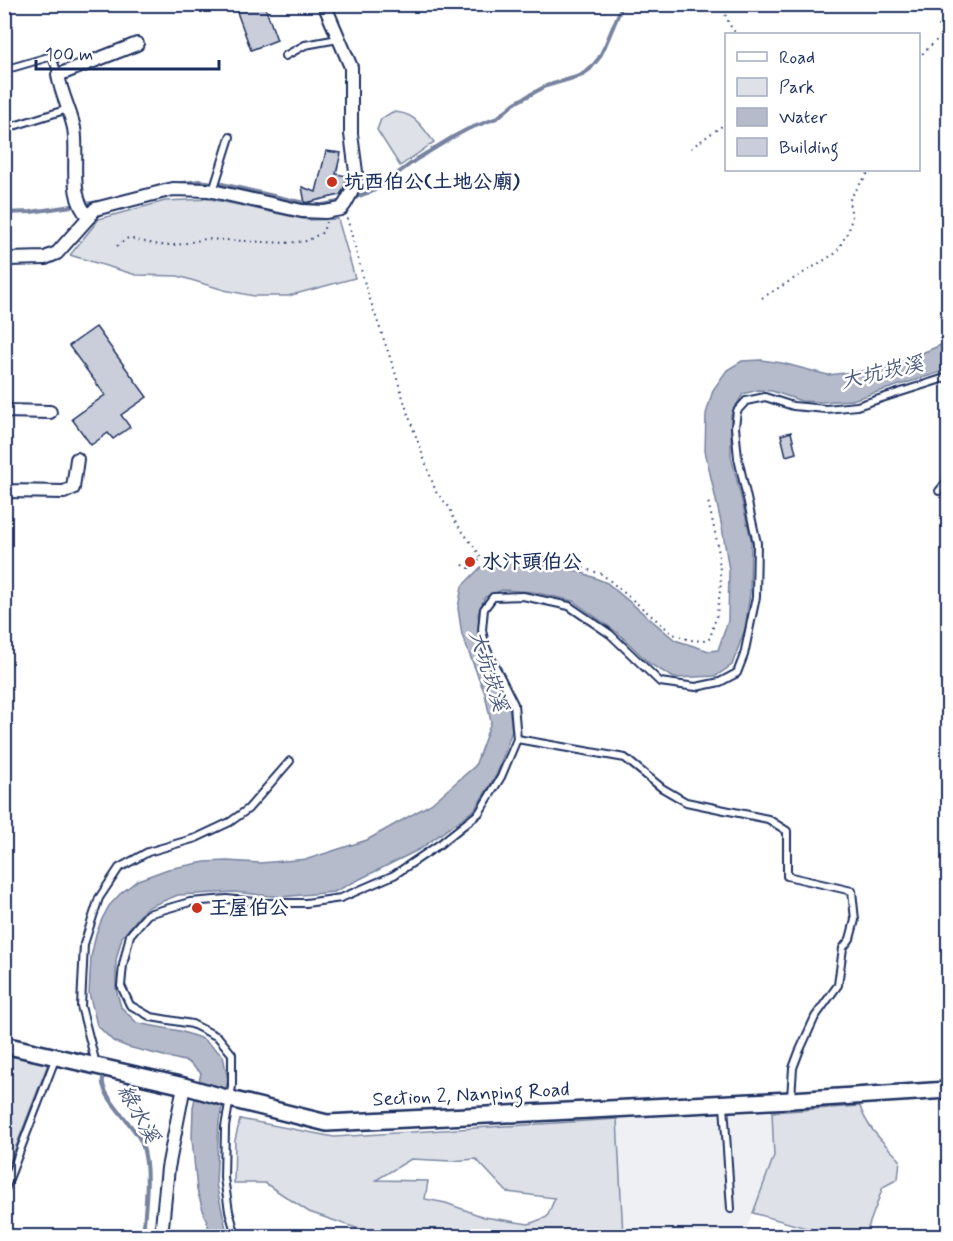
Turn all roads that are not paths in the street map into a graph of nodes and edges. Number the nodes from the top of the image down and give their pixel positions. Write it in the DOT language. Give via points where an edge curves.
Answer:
graph roads {
  1 [pos="324,4"];
  2 [pos="339,39"];
  3 [pos="137,44"];
  4 [pos="285,56"];
  5 [pos="4,70"];
  6 [pos="58,75"];
  7 [pos="68,109"];
  8 [pos="4,129"];
  9 [pos="230,137"];
  10 [pos="213,190"];
  11 [pos="86,215"];
  12 [pos="4,261"];
  13 [pos="948,377"];
  14 [pos="4,411"];
  15 [pos="50,412"];
  16 [pos="77,459"];
  17 [pos="948,472"];
  18 [pos="4,490"];
  19 [pos="939,491"];
  20 [pos="517,740"];
  21 [pos="290,761"];
  22 [pos="4,1045"];
  23 [pos="57,1056"];
  24 [pos="96,1065"];
  25 [pos="189,1088"];
  26 [pos="948,1090"];
  27 [pos="229,1099"];
  28 [pos="790,1100"];
  29 [pos="724,1104"];
  30 [pos="4,1192"];
  31 [pos="731,1209"];
  32 [pos="161,1236"];
  33 [pos="236,1236"];
  1 -- 2 [label="street"];
  2 -- 4 [label="lane" via="305,45"];
  2 -- 10 [label="street" via="351,67 351,134 356,172 351,193 338,208 302,211"];
  3 -- 6 [label="street"];
  5 -- 6 [label="lane" via="52,56"];
  6 -- 7 [label="street"];
  7 -- 8 [label="lane"];
  7 -- 11 [label="street" via="74,129 76,196"];
  9 -- 10 [label="lane"];
  10 -- 11 [label="street" via="173,189 95,208"];
  11 -- 12 [label="street" via="57,253 45,258"];
  13 -- 20 [label="lane" via="857,406 826,410 765,397 746,401 737,411 738,458 758,543 756,597 744,656 737,672 720,682 696,687 660,682 610,634 569,606 523,596 493,597 484,609 482,630 486,648 514,704"];
  14 -- 15 [label="street"];
  16 -- 18 [label="street" via="73,488 64,492"];
  17 -- 19 [label="lane"];
  20 -- 27 [label="lane" via="479,813 394,875 341,898 306,903 227,899 190,903 148,914 130,935 121,986 130,1005 151,1017 192,1024 218,1037 232,1054"];
  20 -- 28 [label="lane" via="625,758 686,802 768,819 787,831 787,876 852,891 855,920 843,948 838,985 815,1017 799,1052"];
  21 -- 24 [label="lane" via="248,809 230,822 196,838 148,852 119,868 99,898 84,944 81,1006"];
  22 -- 23 [label="street, Section 2, Nanping Road"];
  23 -- 24 [label="street, Section 2, Nanping Road"];
  23 -- 30 [label="lane"];
  24 -- 25 [label="street, Section 2, Nanping Road"];
  25 -- 27 [label="street, Section 2, Nanping Road"];
  25 -- 32 [label="street" via="168,1168"];
  26 -- 28 [label="street, Section 2, Nanping Road"];
  27 -- 29 [label="street, Section 2, Nanping Road" via="327,1123"];
  27 -- 33 [label="lane" via="225,1178"];
  28 -- 29 [label="street, Section 2, Nanping Road"];
  29 -- 31 [label="lane"];
}
